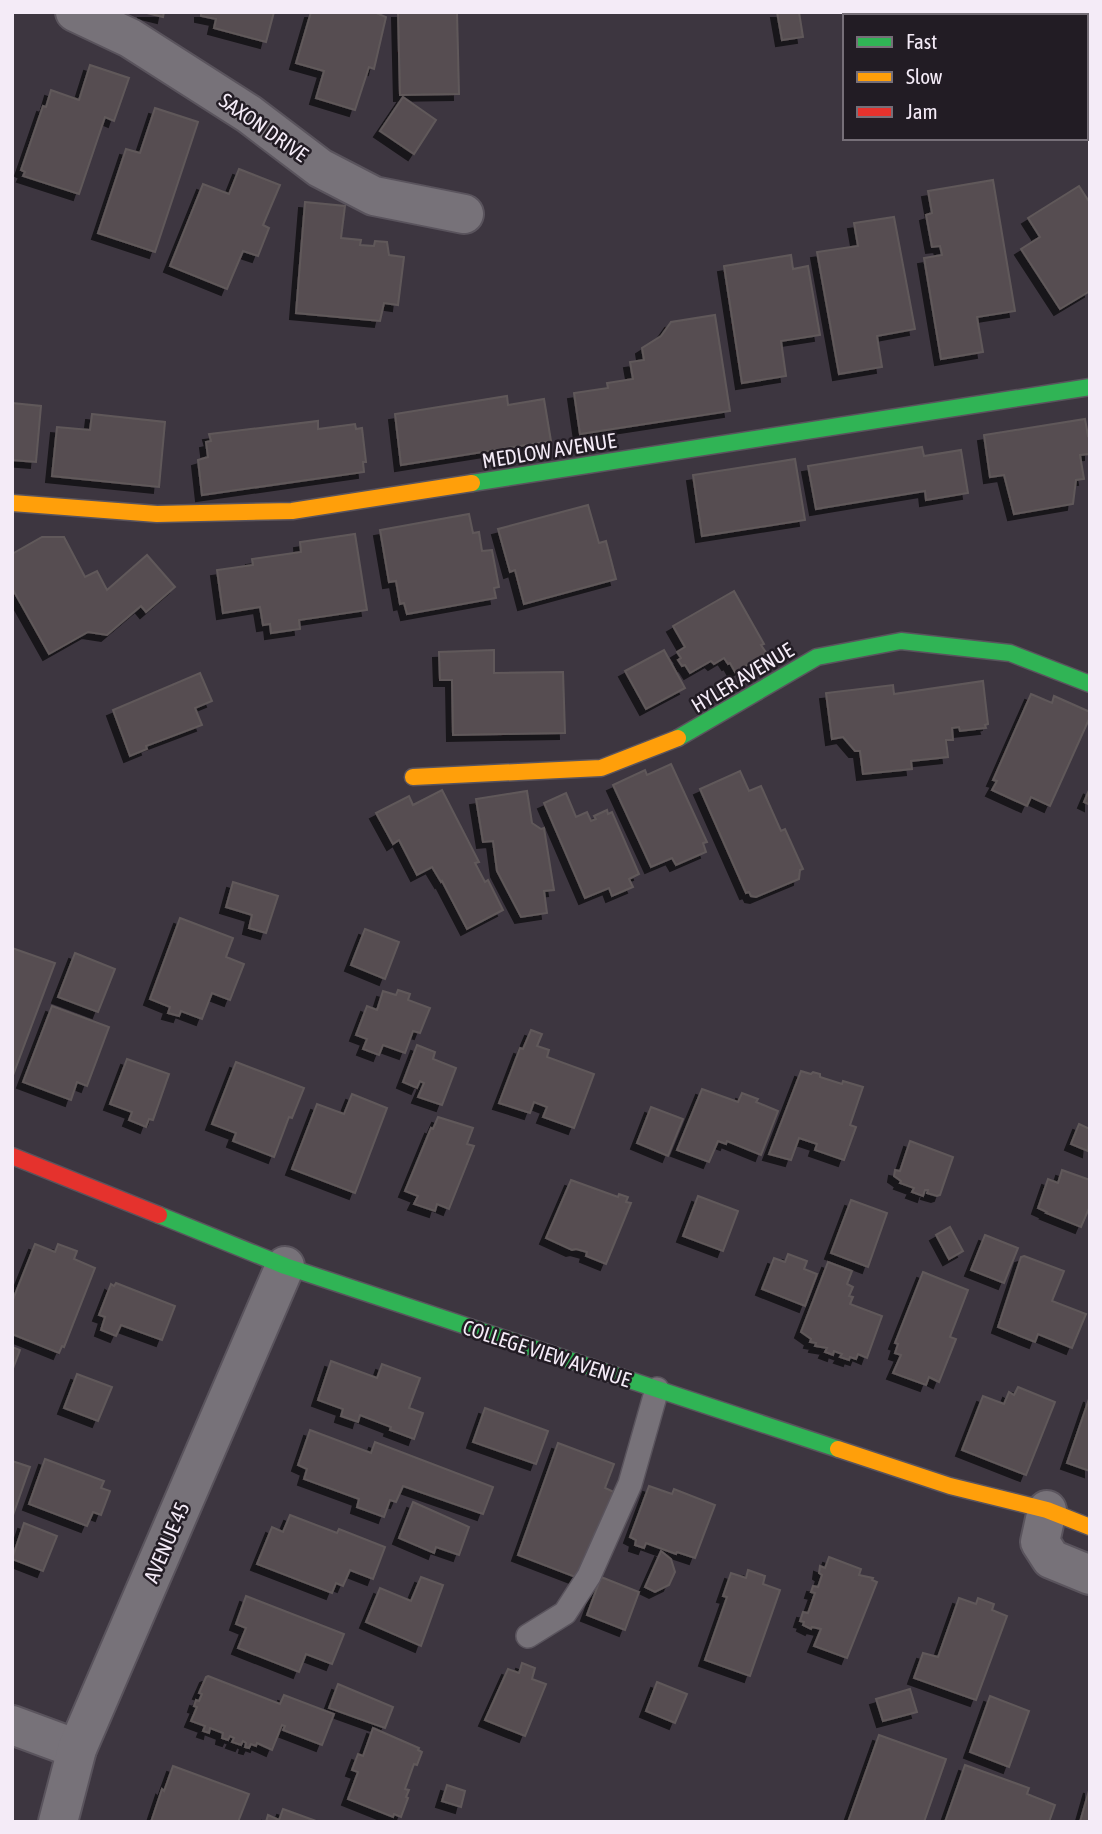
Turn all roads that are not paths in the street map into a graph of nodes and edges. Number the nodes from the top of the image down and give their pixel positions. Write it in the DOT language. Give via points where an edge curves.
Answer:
graph roads {
  1 [pos="75,12"];
  2 [pos="464,214"];
  3 [pos="1090,387"];
  4 [pos="12,503"];
  5 [pos="1090,684"];
  6 [pos="413,778"];
  7 [pos="12,1156"];
  8 [pos="285,1266"];
  9 [pos="657,1389"];
  10 [pos="1047,1510"];
  11 [pos="1090,1527"];
  12 [pos="1090,1575"];
  13 [pos="528,1636"];
  14 [pos="12,1726"];
  15 [pos="77,1749"];
  16 [pos="58,1822"];
  1 -- 2 [label="street, SAXON DRIVE" via="130,38 249,114 320,168 374,196"];
  3 -- 4 [label="street, MEDLOW AVENUE" via="292,511 157,514"];
  5 -- 6 [label="street, HYLER AVENUE" via="1010,653 901,641 817,657 686,734 601,768"];
  7 -- 8 [label="street, COLLEGE VIEW AVENUE"];
  8 -- 9 [label="street, COLLEGE VIEW AVENUE"];
  8 -- 15 [label="street, AVENUE 45"];
  9 -- 10 [label="street, COLLEGE VIEW AVENUE" via="950,1486"];
  9 -- 13 [label="lane" via="630,1484 589,1577 565,1614"];
  10 -- 11 [label="street, COLLEGE VIEW AVENUE"];
  10 -- 12 [label="street" via="1040,1542 1051,1559"];
  14 -- 15 [label="street"];
  15 -- 16 [label="street, AVENUE 45"];
}
